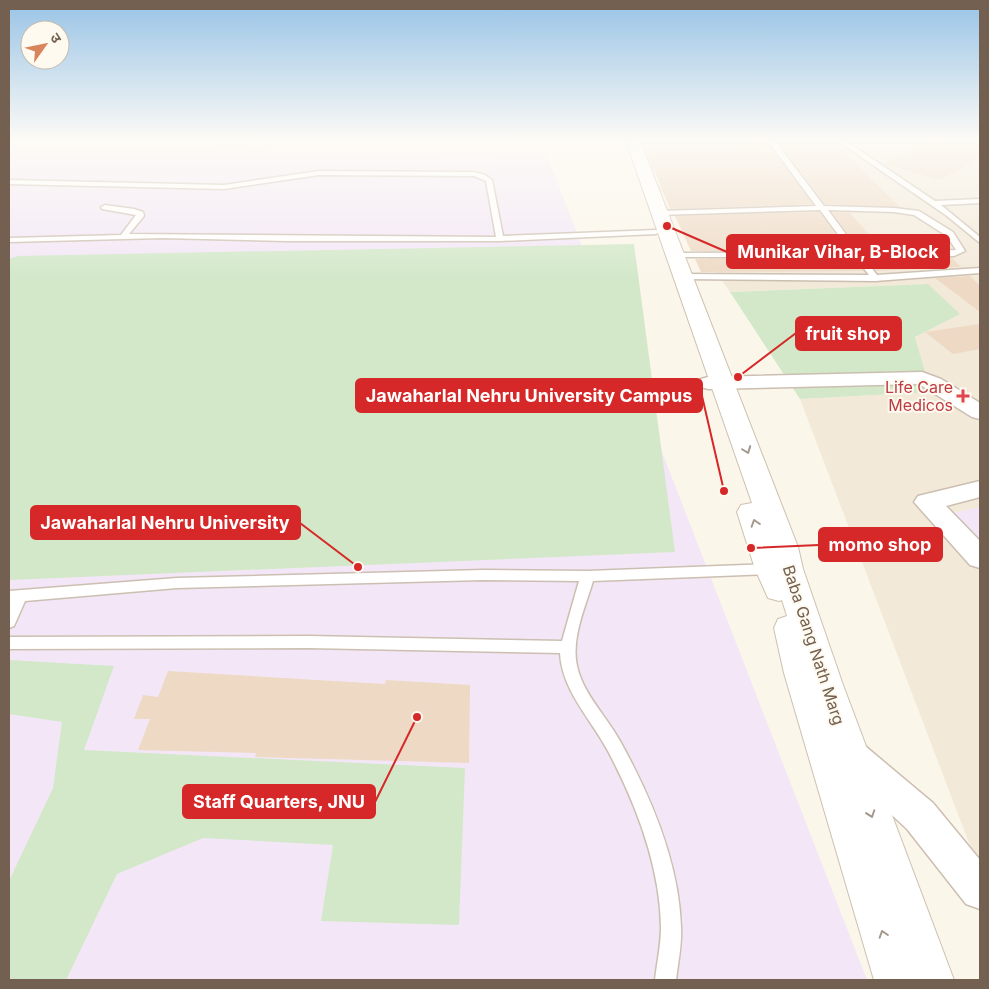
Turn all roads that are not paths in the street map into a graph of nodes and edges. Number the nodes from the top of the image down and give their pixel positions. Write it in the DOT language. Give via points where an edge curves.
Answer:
graph roads {
  1 [pos="490,187"];
  2 [pos="644,187"];
  3 [pos="648,187"];
  4 [pos="806,187"];
  5 [pos="911,187"];
  6 [pos="980,201"];
  7 [pos="935,203"];
  8 [pos="105,207"];
  9 [pos="821,208"];
  10 [pos="658,222"];
  11 [pos="123,237"];
  12 [pos="500,238"];
  13 [pos="9,240"];
  14 [pos="980,241"];
  15 [pos="856,253"];
  16 [pos="682,255"];
  17 [pos="980,271"];
  18 [pos="678,278"];
  19 [pos="875,278"];
  20 [pos="714,383"];
  21 [pos="980,412"];
  22 [pos="980,489"];
  23 [pos="980,558"];
  24 [pos="779,569"];
  25 [pos="588,576"];
  26 [pos="14,597"];
  27 [pos="9,622"];
  28 [pos="9,643"];
  29 [pos="567,647"];
  30 [pos="850,754"];
  31 [pos="980,890"];
  32 [pos="666,980"];
  33 [pos="897,980"];
  34 [pos="931,980"];
  1 -- 12 [label="lane"];
  2 -- 10 [label="street, Baba Gang Nath Marg"];
  3 -- 10 [label="street, Baba Gang Nath Marg"];
  4 -- 9 [label="lane"];
  5 -- 7 [label="lane"];
  6 -- 7 [label="lane"];
  7 -- 14 [label="lane"];
  8 -- 11 [label="lane" via="140,214"];
  9 -- 10 [label="lane"];
  9 -- 15 [label="lane"];
  9 -- 15 [label="lane" via="916,213 950,234 961,252"];
  10 -- 12 [label="lane"];
  10 -- 18 [label="street, Baba Gang Nath Marg"];
  11 -- 12 [label="lane"];
  11 -- 13 [label="lane"];
  15 -- 16 [label="lane"];
  15 -- 19 [label="lane"];
  17 -- 19 [label="lane"];
  18 -- 19 [label="lane"];
  18 -- 20 [label="street, Baba Gang Nath Marg"];
  20 -- 21 [label="street" via="922,378 934,382"];
  20 -- 24 [label="street, Baba Gang Nath Marg"];
  22 -- 23 [label="street" via="928,502"];
  24 -- 25 [label="lane"];
  24 -- 30 [label="street, Baba Gang Nath Marg"];
  33 -- 24 [label="street, Baba Gang Nath Marg, one-way" via="801,673"];
  25 -- 26 [label="lane" via="483,575 177,583"];
  25 -- 29 [label="lane"];
  26 -- 27 [label="lane"];
  28 -- 29 [label="lane" via="308,642"];
  29 -- 32 [label="lane" via="568,665 575,682 613,744 637,794 667,886 671,928"];
  30 -- 31 [label="street" via="920,816"];
  30 -- 34 [label="street, Baba Gang Nath Marg, one-way"];
}
